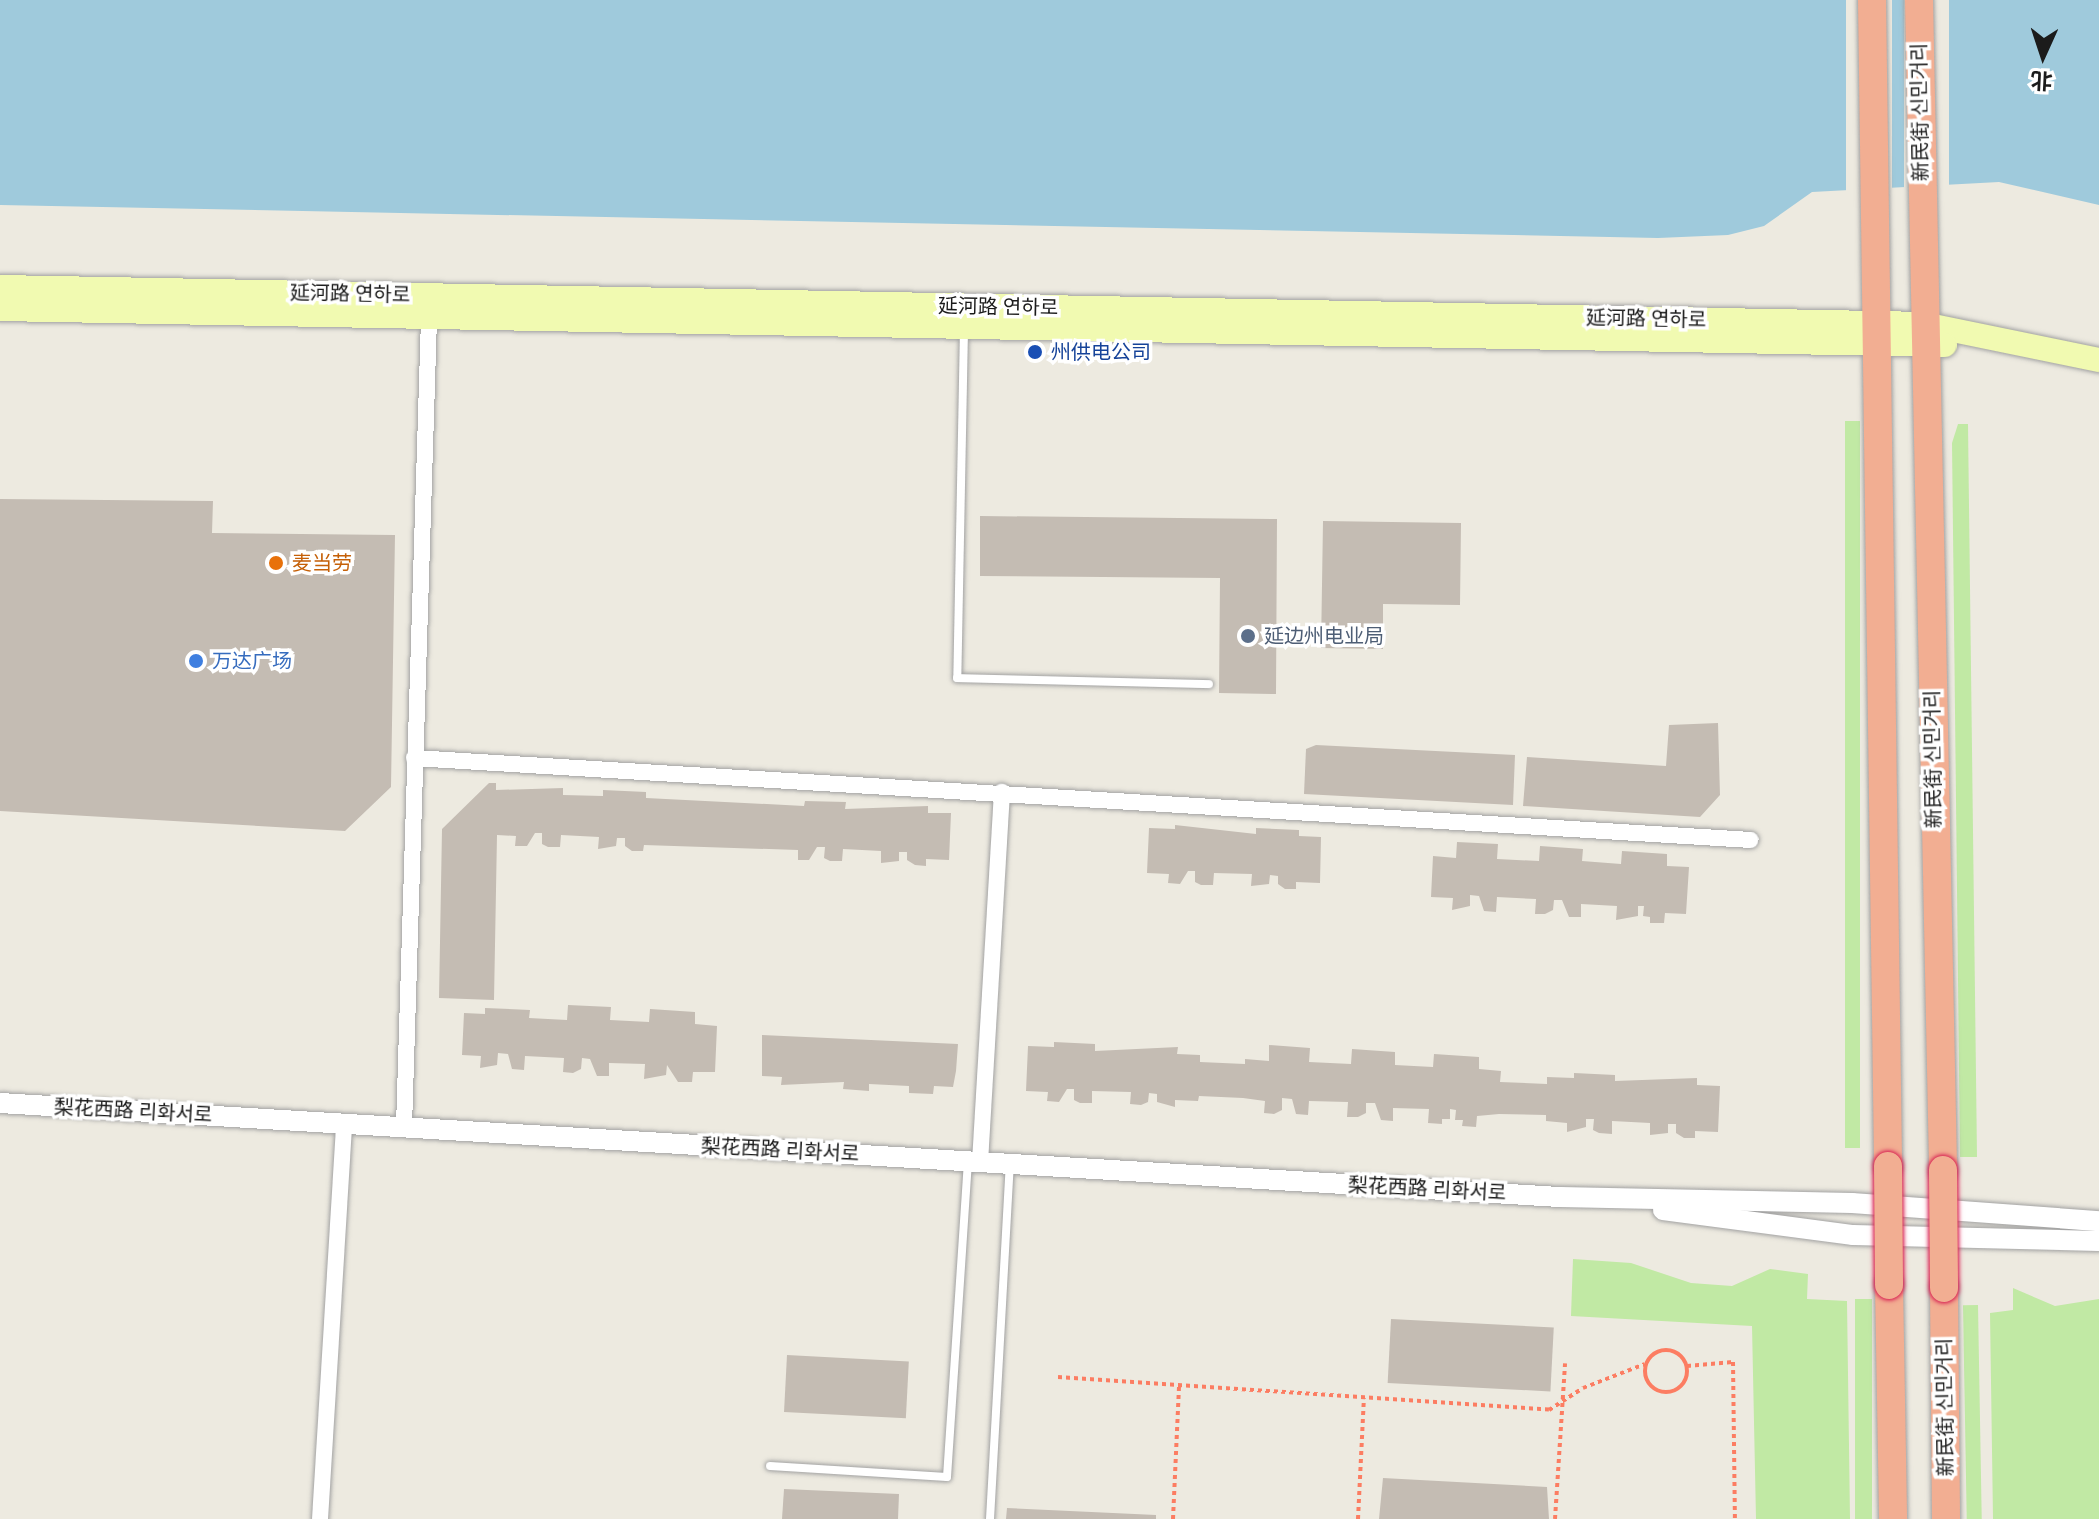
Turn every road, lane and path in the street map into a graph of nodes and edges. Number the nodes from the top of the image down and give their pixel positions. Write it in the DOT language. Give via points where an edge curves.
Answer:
graph roads {
  1 [pos="1872,0"];
  2 [pos="1919,0"];
  3 [pos="0,287"];
  4 [pos="0,309"];
  5 [pos="429,318"];
  6 [pos="964,328"];
  7 [pos="1876,334"];
  8 [pos="1923,335"];
  9 [pos="2099,360"];
  10 [pos="1209,684"];
  11 [pos="414,758"];
  12 [pos="1002,792"];
  13 [pos="1750,840"];
  14 [pos="0,1103"];
  15 [pos="344,1124"];
  16 [pos="404,1127"];
  17 [pos="974,1162"];
  18 [pos="1010,1164"];
  19 [pos="1560,1197"];
  20 [pos="2099,1221"];
  21 [pos="2099,1241"];
  22 [pos="1565,1363"];
  23 [pos="1645,1364"];
  24 [pos="1687,1366"];
  25 [pos="1058,1377"];
  26 [pos="1179,1385"];
  27 [pos="1364,1398"];
  28 [pos="1563,1403"];
  29 [pos="770,1466"];
  30 [pos="320,1519"];
  31 [pos="990,1519"];
  32 [pos="1173,1519"];
  33 [pos="1358,1519"];
  34 [pos="1555,1519"];
  35 [pos="1735,1519"];
  36 [pos="1893,1519"];
  37 [pos="1946,1519"];
  1 -- 7 [label="highway"];
  2 -- 8 [label="highway, 新民街 신민거리"];
  3 -- 7 [label="main road, 延河路 연하로"];
  4 -- 5 [label="main road, 延河路 연하로"];
  5 -- 6 [label="main road, 延河路 연하로"];
  5 -- 11 [label="street"];
  6 -- 7 [label="main road, 延河路 연하로"];
  6 -- 10 [label="lane" via="957,678"];
  7 -- 8 [label="main road, 延河路 연하로"];
  7 -- 36 [label="highway, bridge"];
  8 -- 9 [label="main road, 延河路 연하로" via="1995,340"];
  8 -- 37 [label="highway, 新民街 신민거리, bridge"];
  11 -- 12 [label="street"];
  11 -- 16 [label="street"];
  12 -- 13 [label="street"];
  12 -- 17 [label="street"];
  14 -- 15 [label="street, 梨花西路 리화서로"];
  15 -- 16 [label="street, 梨花西路 리화서로"];
  15 -- 30 [label="street"];
  16 -- 17 [label="street, 梨花西路 리화서로"];
  17 -- 18 [label="street, 梨花西路 리화서로"];
  17 -- 29 [label="lane" via="947,1477"];
  18 -- 19 [label="street, 梨花西路 리화서로"];
  18 -- 31 [label="lane"];
  19 -- 20 [label="street, 梨花西路 리화서로" via="1852,1203"];
  19 -- 21 [label="street, 梨花西路 리화서로" via="1853,1235"];
  22 -- 28 [label="path"];
  23 -- 24 [label="path" via="1654,1353 1668,1349"];
  23 -- 24 [label="path" via="1649,1384 1667,1392 1684,1383"];
  23 -- 28 [label="path" via="1583,1388"];
  24 -- 35 [label="path" via="1733,1362"];
  25 -- 26 [label="path"];
  26 -- 27 [label="path"];
  26 -- 32 [label="path"];
  27 -- 28 [label="path" via="1549,1410"];
  27 -- 33 [label="path"];
  28 -- 34 [label="path"];
}
